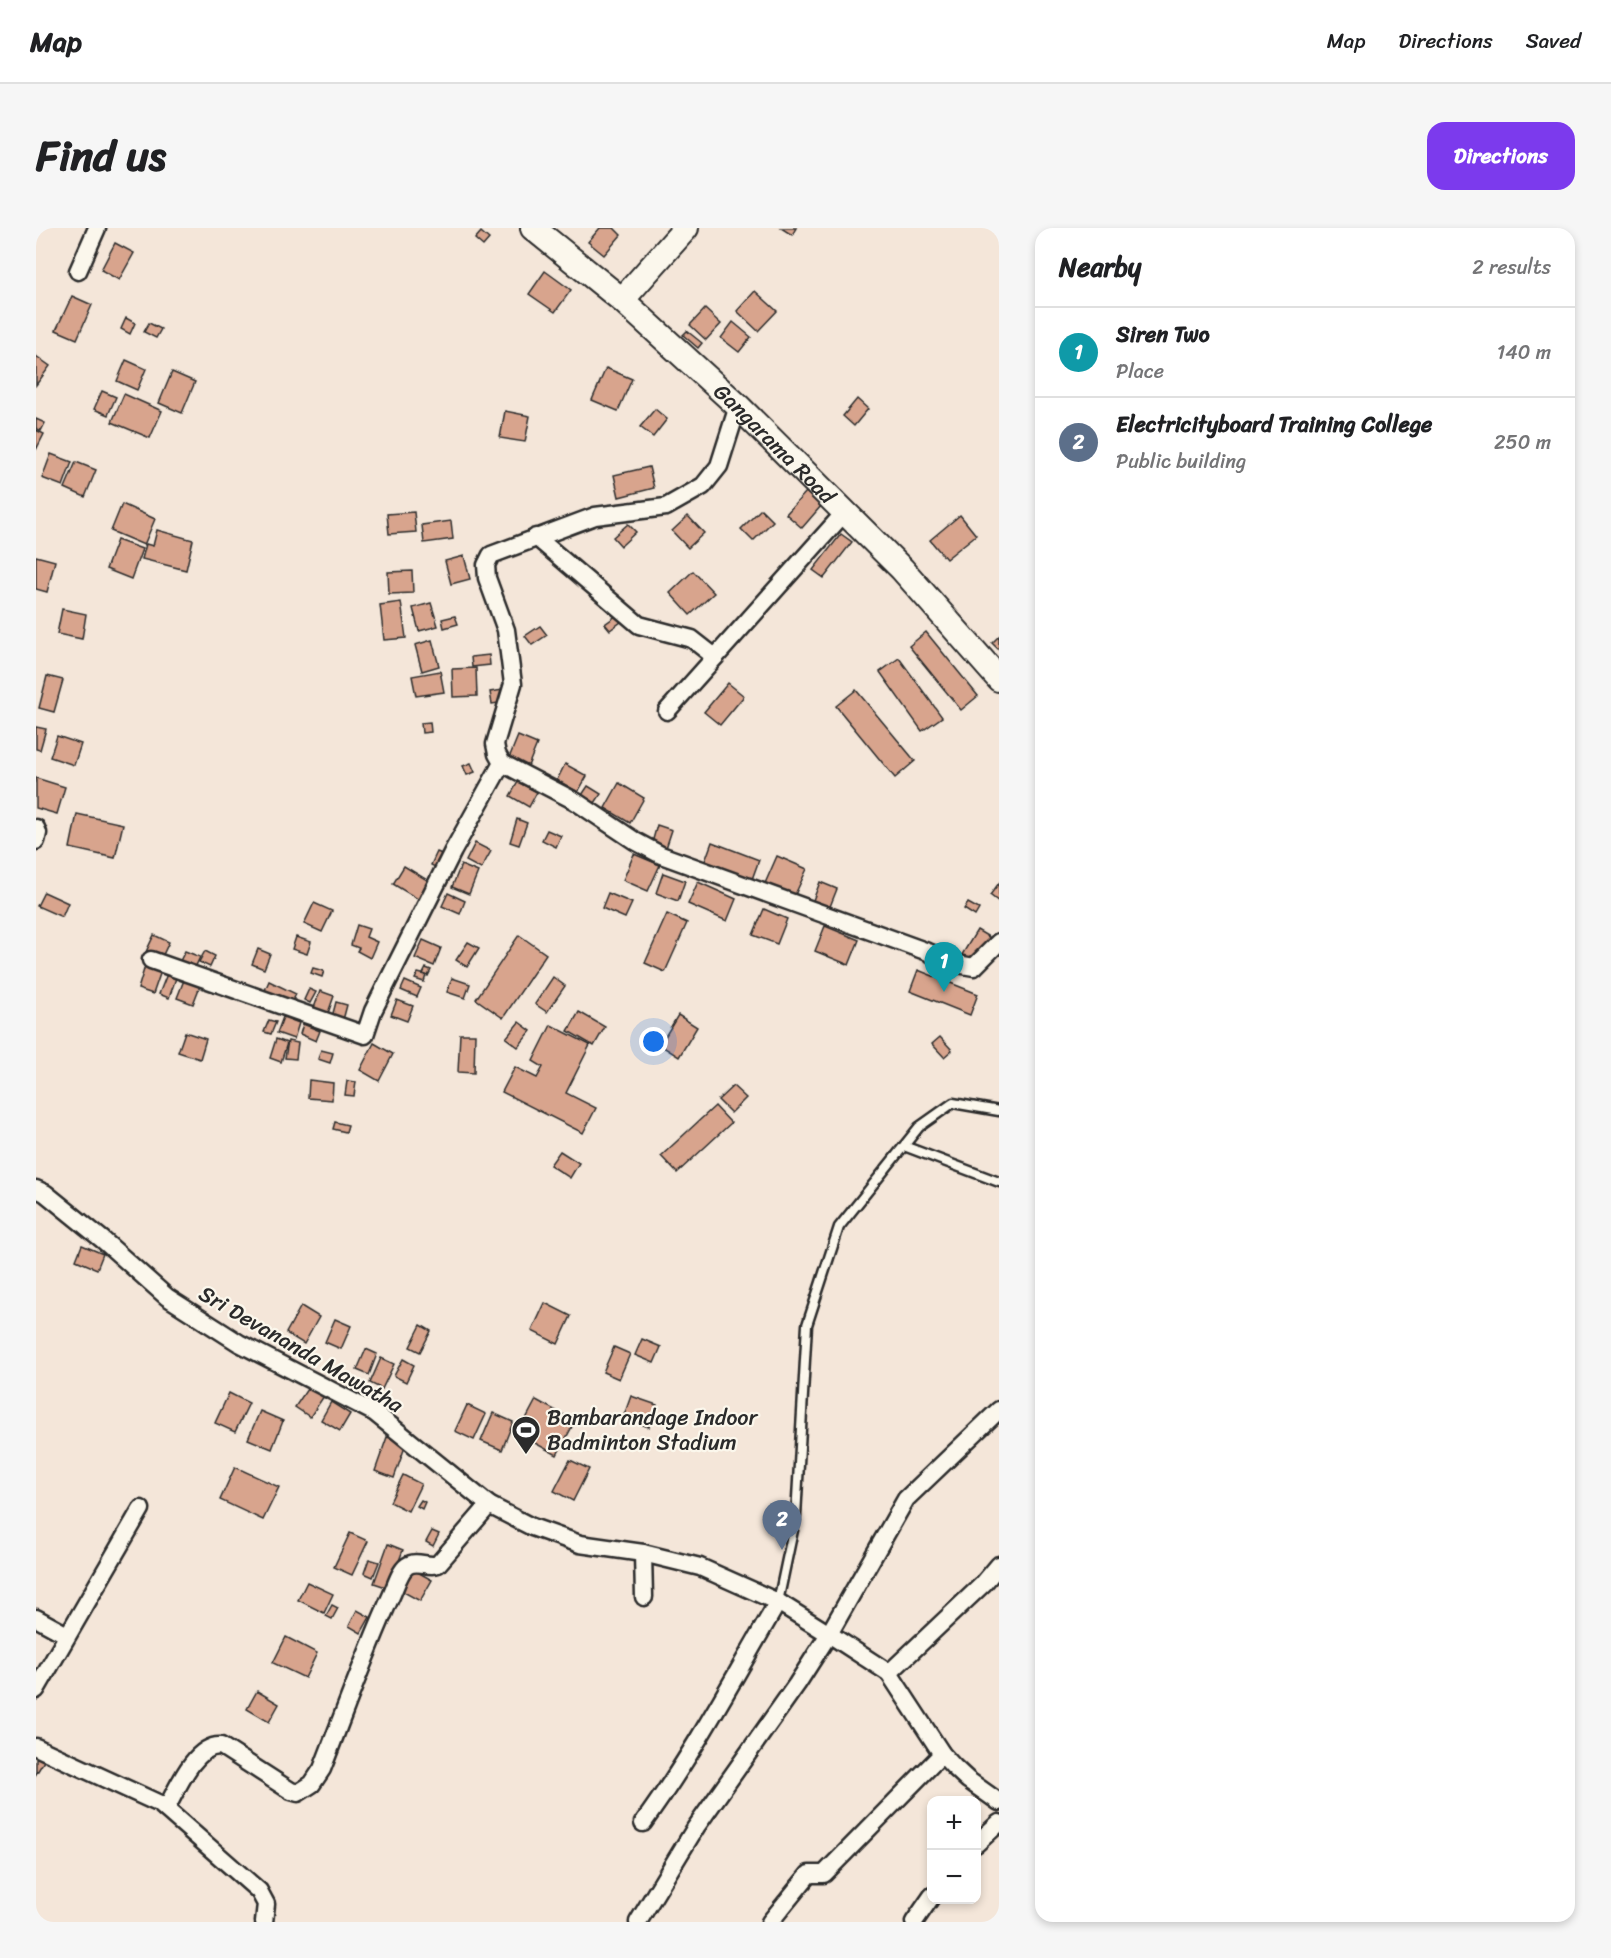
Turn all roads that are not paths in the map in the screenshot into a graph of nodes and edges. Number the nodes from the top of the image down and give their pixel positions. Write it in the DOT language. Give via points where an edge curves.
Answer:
graph roads {
  1 [pos="97,228"];
  2 [pos="533,228"];
  3 [pos="686,228"];
  4 [pos="78,271"];
  5 [pos="622,300"];
  6 [pos="738,406"];
  7 [pos="845,512"];
  8 [pos="536,537"];
  9 [pos="715,657"];
  10 [pos="999,679"];
  11 [pos="667,711"];
  12 [pos="502,763"];
  13 [pos="36,828"];
  14 [pos="36,841"];
  15 [pos="999,942"];
  16 [pos="151,960"];
  17 [pos="999,1111"];
  18 [pos="904,1146"];
  19 [pos="999,1182"];
  20 [pos="36,1189"];
  21 [pos="999,1410"];
  22 [pos="489,1505"];
  23 [pos="141,1509"];
  24 [pos="643,1553"];
  25 [pos="999,1565"];
  26 [pos="644,1597"];
  27 [pos="778,1602"];
  28 [pos="36,1618"];
  29 [pos="829,1634"];
  30 [pos="67,1635"];
  31 [pos="889,1673"];
  32 [pos="36,1690"];
  33 [pos="36,1747"];
  34 [pos="942,1754"];
  35 [pos="999,1802"];
  36 [pos="166,1809"];
  37 [pos="643,1823"];
  38 [pos="999,1823"];
  39 [pos="981,1839"];
  40 [pos="927,1903"];
  41 [pos="264,1922"];
  42 [pos="638,1922"];
  43 [pos="770,1922"];
  44 [pos="914,1922"];
  1 -- 4 [label="street"];
  2 -- 5 [label="street, Gangarama Road"];
  3 -- 5 [label="street"];
  5 -- 6 [label="street, Gangarama Road"];
  6 -- 7 [label="street, Gangarama Road"];
  6 -- 8 [label="street" via="719,466 703,486 666,507 595,516"];
  7 -- 9 [label="street"];
  7 -- 10 [label="street, Gangarama Road"];
  8 -- 9 [label="street" via="639,625 692,639"];
  8 -- 12 [label="street" via="491,555 486,565 487,579 506,630 513,684 495,744"];
  9 -- 11 [label="street"];
  12 -- 15 [label="street" via="575,801 661,855 957,964 974,967"];
  12 -- 16 [label="street" via="453,851 373,1011 365,1035"];
  13 -- 14 [label="street"];
  17 -- 18 [label="lane" via="953,1103 919,1127"];
  18 -- 19 [label="lane"];
  18 -- 27 [label="lane" via="839,1227 807,1325 796,1516"];
  20 -- 22 [label="street, Sri Devananda Mawatha" via="95,1233 167,1297 239,1342 375,1413"];
  21 -- 29 [label="street" via="906,1499"];
  22 -- 24 [label="street, Sri Devananda Mawatha" via="532,1527 580,1544"];
  22 -- 36 [label="street" via="438,1564 416,1563 404,1569 312,1784 298,1793 291,1791 221,1746 213,1746 191,1765"];
  23 -- 30 [label="street"];
  24 -- 26 [label="street"];
  24 -- 27 [label="street, Sri Devananda Mawatha" via="700,1567"];
  25 -- 31 [label="street"];
  27 -- 29 [label="street, Sri Devananda Mawatha"];
  27 -- 37 [label="street" via="717,1710"];
  28 -- 30 [label="street"];
  29 -- 31 [label="street, Sri Devananda Mawatha"];
  29 -- 42 [label="street" via="696,1827"];
  30 -- 32 [label="street"];
  31 -- 34 [label="street, Sri Devananda Mawatha"];
  33 -- 36 [label="street"];
  34 -- 35 [label="street, Sri Devananda Mawatha" via="968,1780"];
  34 -- 43 [label="street" via="824,1874 809,1874"];
  36 -- 41 [label="street" via="259,1891 266,1904"];
  38 -- 39 [label="street"];
  40 -- 44 [label="street"];
}
